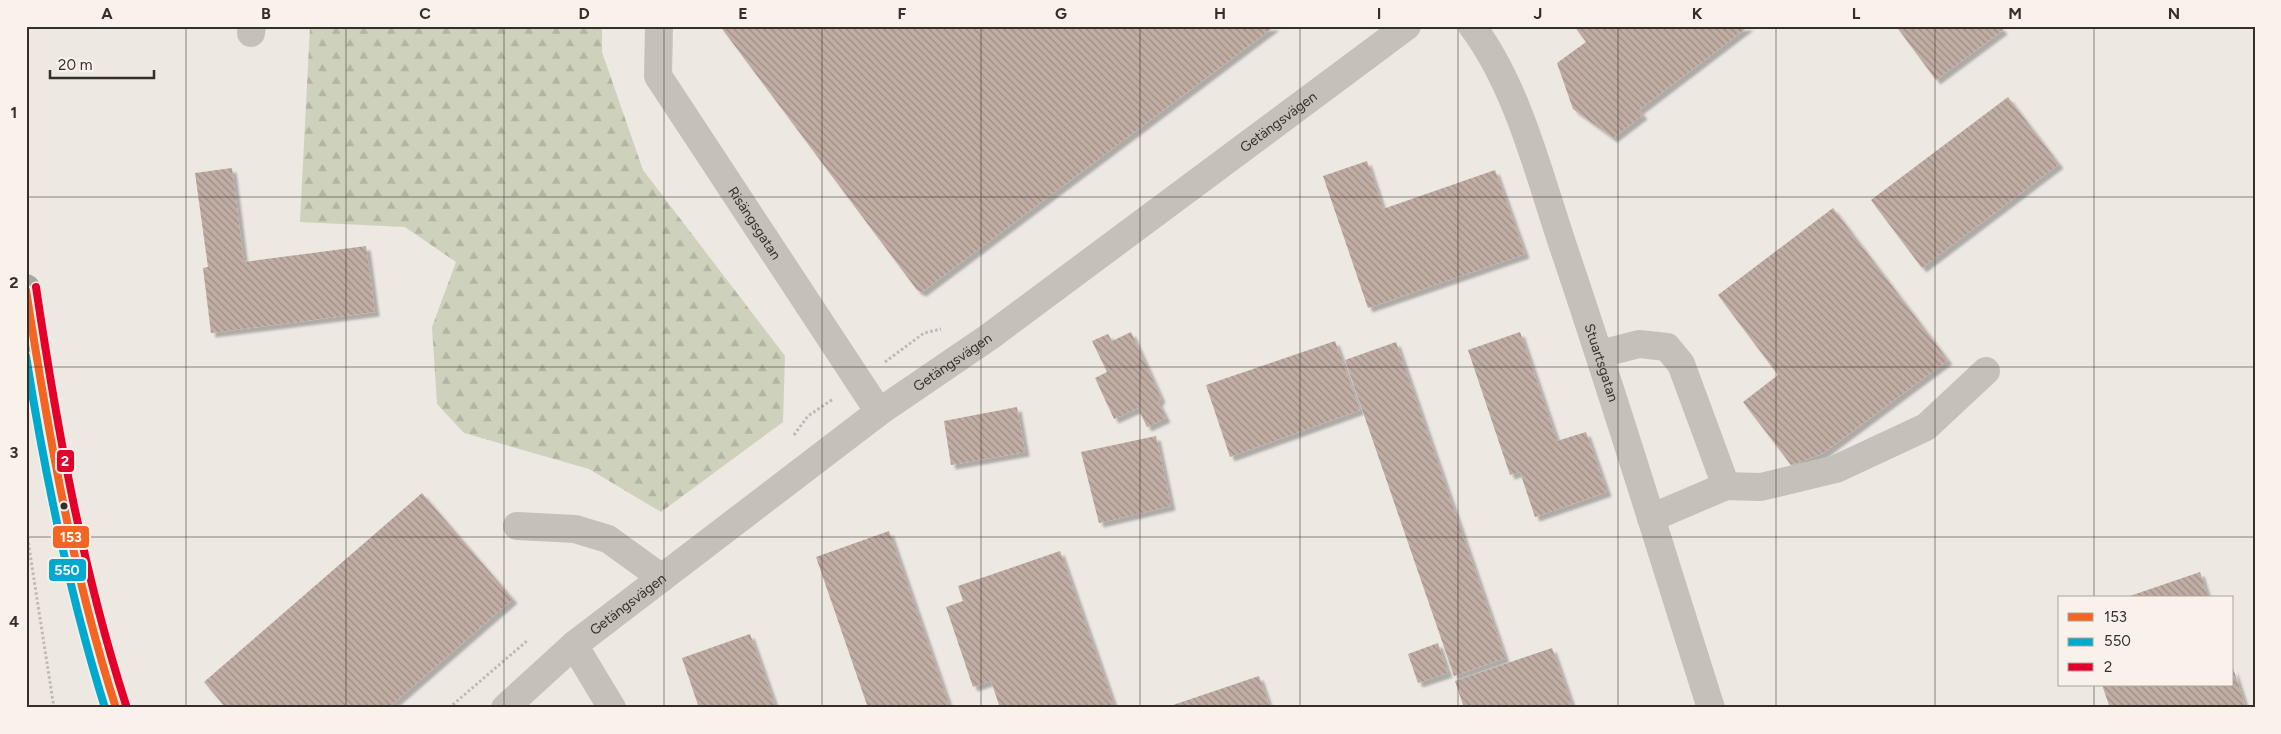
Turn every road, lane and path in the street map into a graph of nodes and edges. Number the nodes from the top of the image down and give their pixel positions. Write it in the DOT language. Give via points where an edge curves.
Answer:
graph roads {
  1 [pos="660,26"];
  2 [pos="1407,26"];
  3 [pos="1472,26"];
  4 [pos="26,288"];
  5 [pos="1600,354"];
  6 [pos="1986,371"];
  7 [pos="879,412"];
  8 [pos="1726,486"];
  9 [pos="1651,518"];
  10 [pos="517,526"];
  11 [pos="26,528"];
  12 [pos="662,578"];
  13 [pos="574,645"];
  14 [pos="54,708"];
  15 [pos="116,708"];
  16 [pos="505,708"];
  17 [pos="612,708"];
  18 [pos="1711,708"];
  1 -- 7 [label="street, Risängsgatan" via="658,76"];
  2 -- 7 [label="street, Getängsvägen" via="989,337"];
  3 -- 5 [label="street, Stuartsgatan" via="1503,78 1522,125"];
  4 -- 15 [label="main road" via="63,506 94,642"];
  5 -- 8 [label="street" via="1639,344 1667,347 1681,364"];
  5 -- 9 [label="street, Stuartsgatan"];
  6 -- 8 [label="street" via="1926,427 1836,469 1761,486"];
  7 -- 12 [label="street, Getängsvägen"];
  8 -- 9 [label="street"];
  9 -- 18 [label="street, Stuartsgatan"];
  10 -- 12 [label="street" via="575,530 608,539"];
  11 -- 14 [label="path"];
  12 -- 13 [label="street, Getängsvägen"];
  13 -- 16 [label="street, Getängsvägen"];
  13 -- 17 [label="street"];
}
